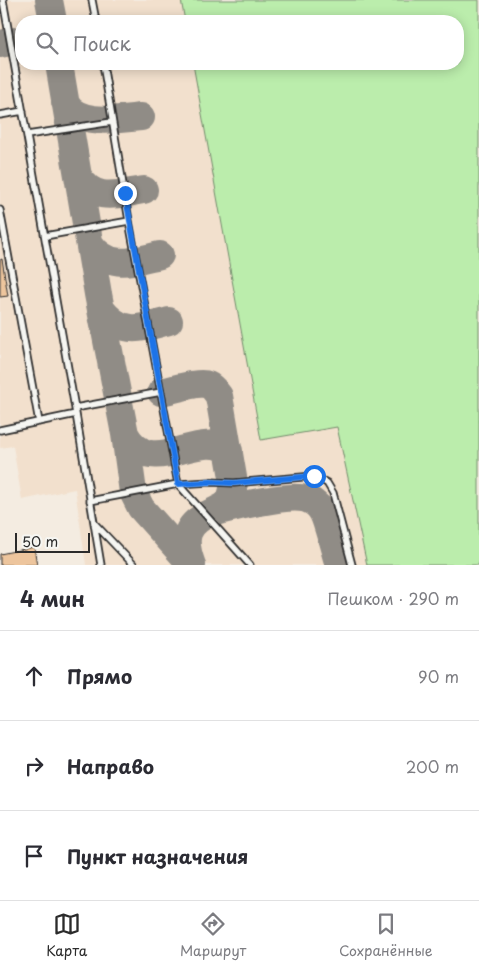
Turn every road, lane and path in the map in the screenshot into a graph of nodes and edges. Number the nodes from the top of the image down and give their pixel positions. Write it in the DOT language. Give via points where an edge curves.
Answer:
graph roads {
  1 [pos="3,0"];
  2 [pos="92,0"];
  3 [pos="95,15"];
  4 [pos="15,67"];
  5 [pos="16,70"];
  6 [pos="104,70"];
  7 [pos="23,111"];
  8 [pos="0,115"];
  9 [pos="112,122"];
  10 [pos="27,135"];
  11 [pos="0,210"];
  12 [pos="129,221"];
  13 [pos="45,236"];
  14 [pos="161,392"];
  15 [pos="76,411"];
  16 [pos="39,422"];
  17 [pos="0,430"];
  18 [pos="178,484"];
  19 [pos="90,501"];
  20 [pos="94,523"];
  21 [pos="101,565"];
  22 [pos="134,565"];
  23 [pos="250,565"];
  24 [pos="352,565"];
  1 -- 4 [label="lane"];
  2 -- 3 [label="lane"];
  5 -- 7 [label="lane"];
  6 -- 9 [label="lane"];
  7 -- 8 [label="lane"];
  7 -- 10 [label="lane"];
  9 -- 10 [label="lane"];
  9 -- 12 [label="lane"];
  10 -- 13 [label="lane"];
  11 -- 16 [label="lane"];
  12 -- 13 [label="lane"];
  12 -- 14 [label="lane"];
  13 -- 15 [label="lane"];
  14 -- 15 [label="lane"];
  14 -- 18 [label="lane"];
  15 -- 16 [label="lane"];
  15 -- 19 [label="lane"];
  16 -- 17 [label="lane"];
  18 -- 19 [label="lane"];
  18 -- 23 [label="lane"];
  18 -- 24 [label="lane" via="314,476 327,483 333,493"];
  19 -- 20 [label="lane"];
  20 -- 21 [label="lane"];
  20 -- 22 [label="lane"];
}
